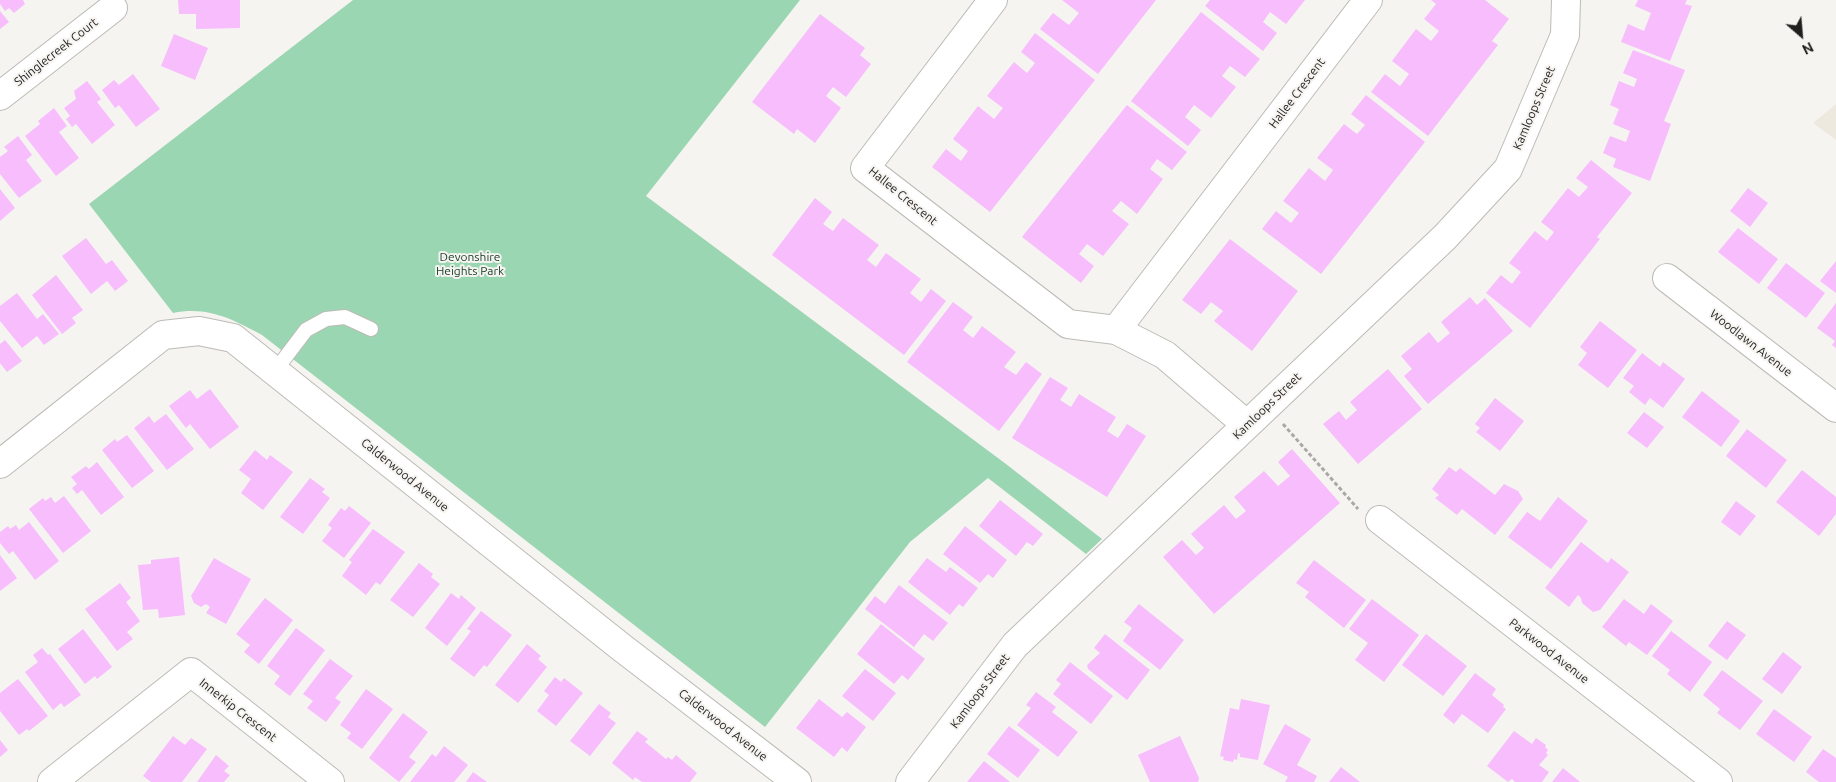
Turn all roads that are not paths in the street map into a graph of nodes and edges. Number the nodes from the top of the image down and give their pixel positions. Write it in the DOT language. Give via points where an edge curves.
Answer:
graph roads {
  1 [pos="993,0"];
  2 [pos="1368,0"];
  3 [pos="1566,0"];
  4 [pos="113,8"];
  5 [pos="0,96"];
  6 [pos="1667,278"];
  7 [pos="371,329"];
  8 [pos="1116,330"];
  9 [pos="275,371"];
  10 [pos="1836,408"];
  11 [pos="1247,425"];
  12 [pos="0,464"];
  13 [pos="1372,518"];
  14 [pos="52,782"];
  15 [pos="330,782"];
  16 [pos="797,782"];
  17 [pos="910,782"];
  18 [pos="1718,782"];
  1 -- 8 [label="street, Hallee Crescent" via="865,168 1068,324"];
  2 -- 8 [label="street, Hallee Crescent"];
  3 -- 11 [label="street, Kamloops Street" via="1565,35 1508,170 1445,238"];
  4 -- 5 [label="street, Shinglecreek Court"];
  6 -- 10 [label="street, Woodlawn Avenue"];
  7 -- 9 [label="lane" via="346,317 326,319 306,330"];
  8 -- 11 [label="street, Hallee Crescent" via="1165,355"];
  9 -- 12 [label="street, Calderwood Avenue" via="233,338 199,331 163,335"];
  9 -- 16 [label="street, Calderwood Avenue" via="621,647"];
  11 -- 17 [label="street, Kamloops Street" via="1015,645"];
  13 -- 18 [label="street, Parkwood Avenue"];
  14 -- 15 [label="street, Innerkip Crescent" via="191,672"];
}
